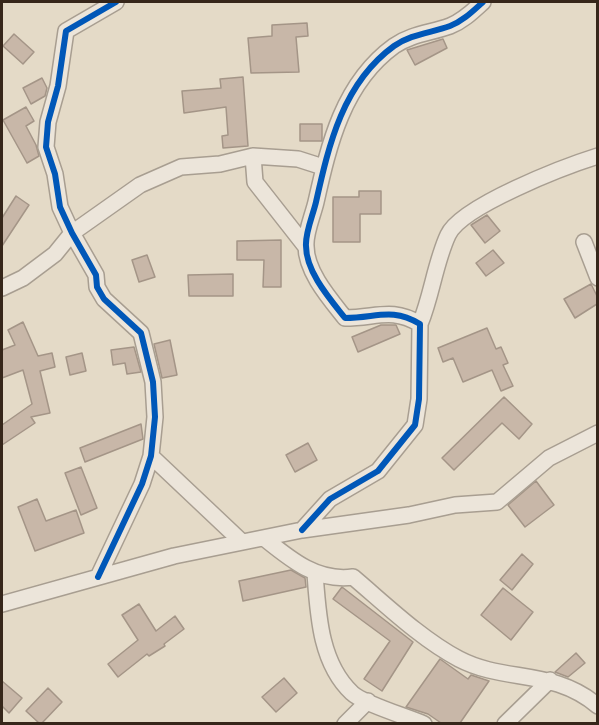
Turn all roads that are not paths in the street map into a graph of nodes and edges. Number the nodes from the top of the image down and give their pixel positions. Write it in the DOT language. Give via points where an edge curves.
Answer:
graph roads {
  1 [pos="116,2"];
  2 [pos="483,2"];
  3 [pos="253,156"];
  4 [pos="597,156"];
  5 [pos="323,167"];
  6 [pos="72,233"];
  7 [pos="584,242"];
  8 [pos="306,247"];
  9 [pos="597,278"];
  10 [pos="2,288"];
  11 [pos="420,324"];
  12 [pos="597,433"];
  13 [pos="151,456"];
  14 [pos="302,530"];
  15 [pos="264,538"];
  16 [pos="242,542"];
  17 [pos="315,573"];
  18 [pos="98,577"];
  19 [pos="2,604"];
  20 [pos="550,680"];
  21 [pos="368,701"];
  22 [pos="597,706"];
  23 [pos="345,723"];
  24 [pos="424,723"];
  25 [pos="505,723"];
  1 -- 6 [label="street" via="66,31 48,122 46,147 60,207"];
  2 -- 5 [label="street" via="450,26 396,45 369,67 349,97"];
  3 -- 5 [label="street" via="298,159"];
  3 -- 6 [label="street" via="181,167 140,185"];
  3 -- 8 [label="street" via="255,182"];
  4 -- 11 [label="street" via="561,168 462,217 448,234"];
  5 -- 8 [label="street"];
  6 -- 10 [label="street" via="55,254"];
  6 -- 13 [label="street" via="96,275 104,299 134,326 146,345 155,417"];
  7 -- 9 [label="street"];
  8 -- 11 [label="street" via="314,274 345,318 389,313 404,315"];
  11 -- 14 [label="street" via="415,425 378,471 330,500"];
  12 -- 14 [label="street" via="549,458 496,502"];
  13 -- 16 [label="street"];
  13 -- 18 [label="street" via="126,522"];
  14 -- 15 [label="street"];
  15 -- 16 [label="street"];
  15 -- 17 [label="street"];
  16 -- 18 [label="street"];
  17 -- 20 [label="street" via="337,579 352,577 405,622 459,660"];
  17 -- 21 [label="street" via="318,615 329,662 353,694"];
  18 -- 19 [label="street"];
  20 -- 22 [label="street" via="583,694"];
  20 -- 25 [label="street"];
  21 -- 23 [label="street"];
  21 -- 24 [label="street"];
}
